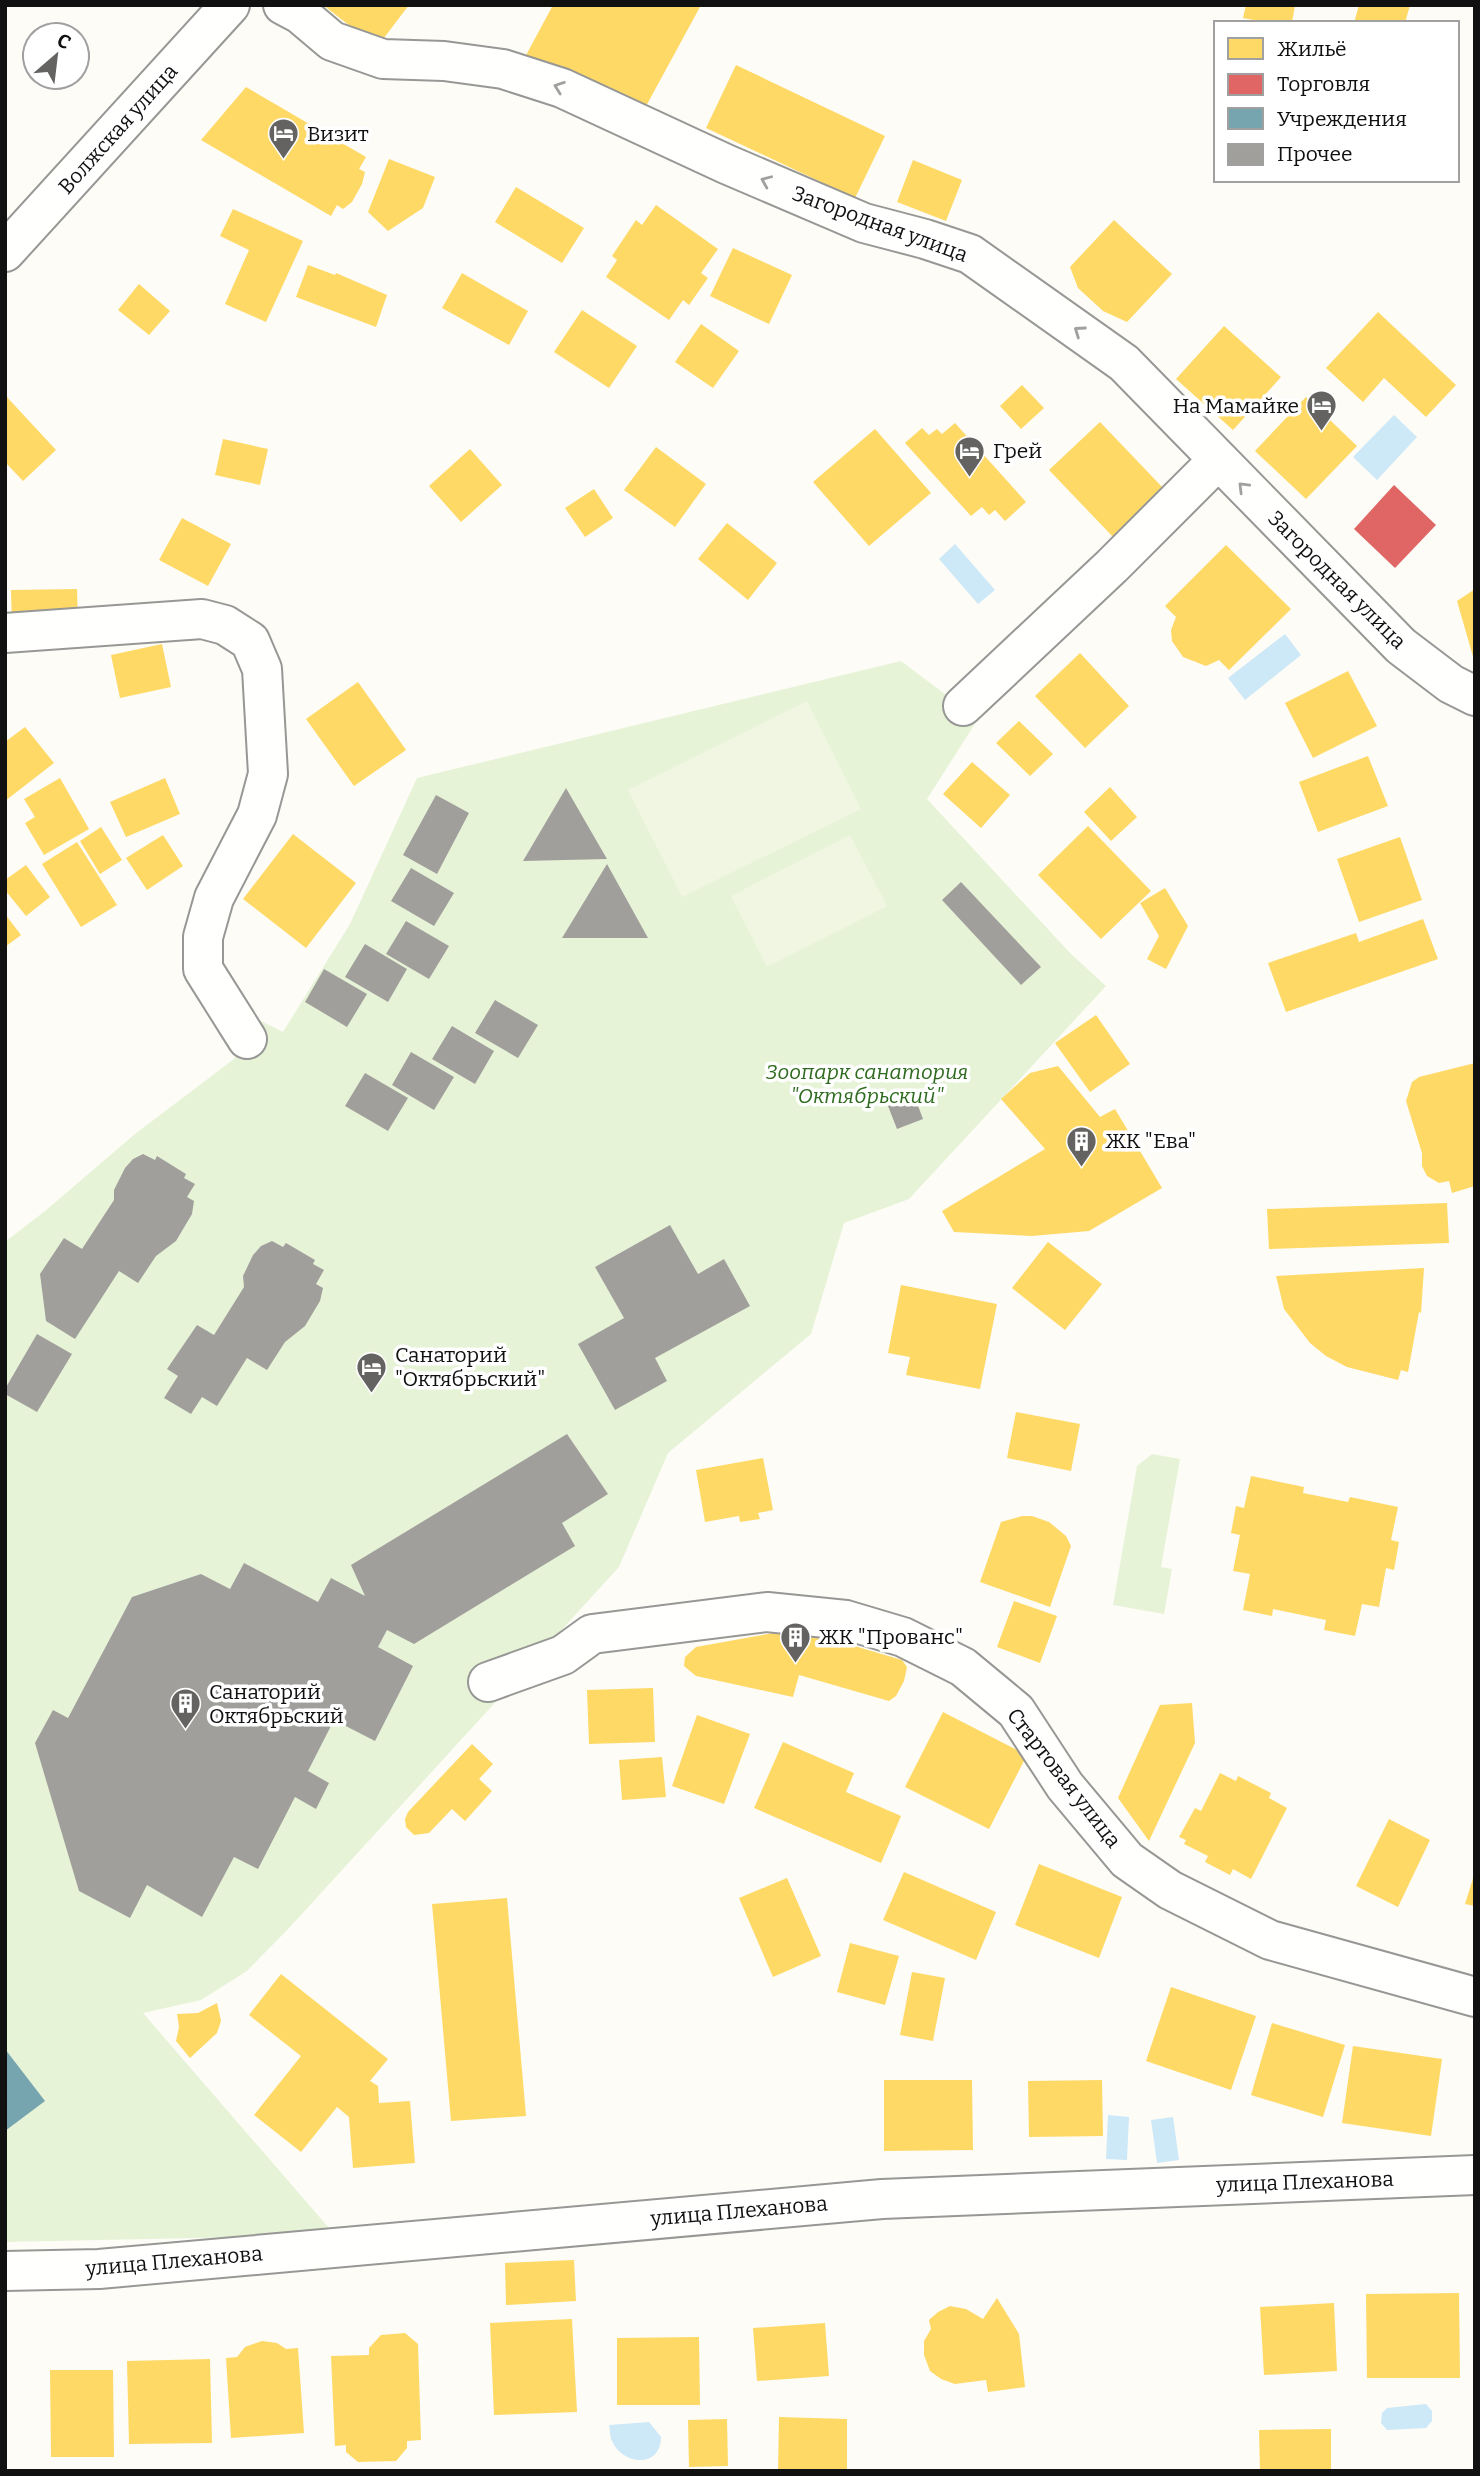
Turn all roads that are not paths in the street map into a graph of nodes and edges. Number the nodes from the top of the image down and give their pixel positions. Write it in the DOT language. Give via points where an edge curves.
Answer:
graph roads {
  1 [pos="230,5"];
  2 [pos="283,5"];
  3 [pos="5,252"];
  4 [pos="1217,461"];
  5 [pos="5,633"];
  6 [pos="1475,696"];
  7 [pos="963,706"];
  8 [pos="247,1039"];
  9 [pos="488,1682"];
  10 [pos="1475,1997"];
  11 [pos="1475,2175"];
  12 [pos="5,2271"];
  1 -- 3 [label="street, Волжская улица"];
  4 -- 2 [label="street, Загородная улица, one-way" via="1124,363 970,254 864,223 562,88 503,69 383,59 332,41"];
  6 -- 4 [label="street, Загородная улица, one-way" via="1401,646"];
  4 -- 7 [label="street"];
  5 -- 8 [label="street" via="202,620 225,625 250,641 262,669 268,774 257,815 214,898 203,937 202,969"];
  9 -- 10 [label="street, Стартовая улица" via="563,1655 592,1634 767,1612 846,1620 903,1637 963,1667 1016,1711 1065,1786 1127,1860 1170,1890 1270,1940"];
  11 -- 12 [label="street, улица Плеханова" via="881,2199 99,2269"];
}
